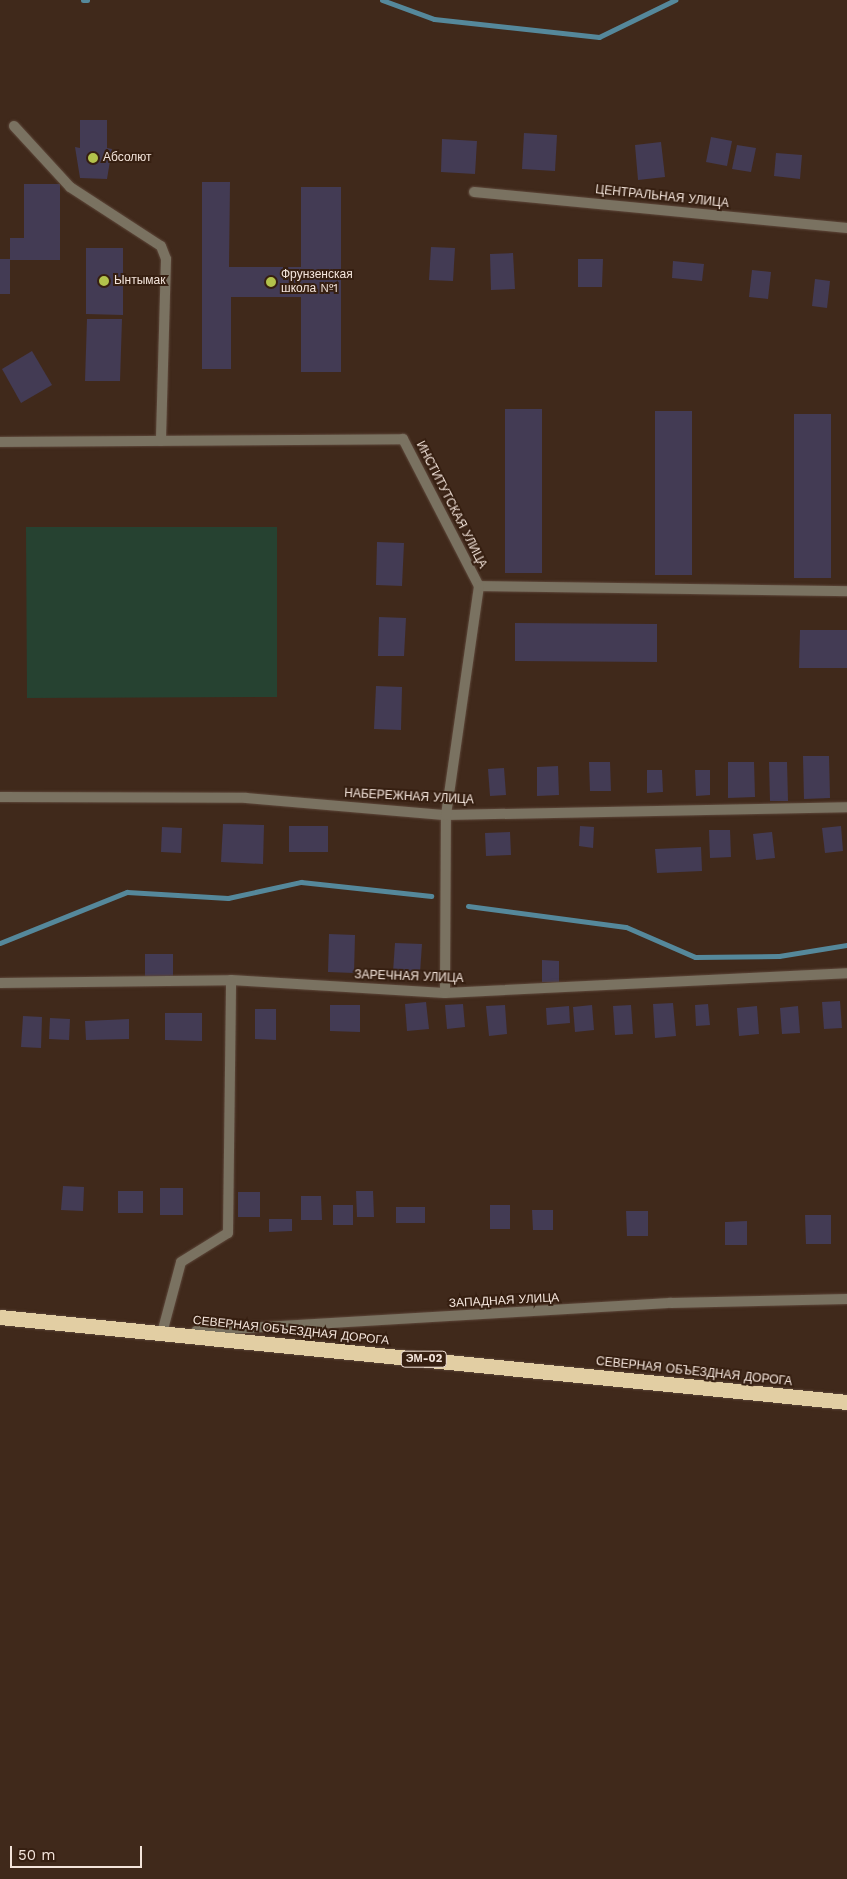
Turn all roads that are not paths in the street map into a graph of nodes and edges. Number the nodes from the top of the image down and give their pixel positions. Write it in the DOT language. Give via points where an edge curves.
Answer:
graph roads {
  1 [pos="14,126"];
  2 [pos="474,192"];
  3 [pos="847,228"];
  4 [pos="161,441"];
  5 [pos="0,442"];
  6 [pos="479,586"];
  7 [pos="847,591"];
  8 [pos="0,797"];
  9 [pos="847,807"];
  10 [pos="446,815"];
  11 [pos="847,973"];
  12 [pos="231,980"];
  13 [pos="0,983"];
  14 [pos="446,993"];
  15 [pos="847,1299"];
  16 [pos="0,1317"];
  17 [pos="162,1333"];
  18 [pos="847,1402"];
  1 -- 4 [label="street" via="70,187 161,246 166,259"];
  2 -- 3 [label="street, ЦЕНТРАЛЬНАЯ УЛИЦА"];
  4 -- 5 [label="street, ИНСТИТУТСКАЯ УЛИЦА"];
  4 -- 6 [label="street, ИНСТИТУТСКАЯ УЛИЦА" via="403,439"];
  6 -- 7 [label="street, ИНСТИТУТСКАЯ УЛИЦА"];
  6 -- 10 [label="street"];
  8 -- 10 [label="street, НАБЕРЕЖНАЯ УЛИЦА" via="246,798"];
  9 -- 10 [label="street, НАБЕРЕЖНАЯ УЛИЦА"];
  10 -- 14 [label="street"];
  11 -- 14 [label="street, ЗАРЕЧНАЯ УЛИЦА"];
  12 -- 13 [label="street, ЗАРЕЧНАЯ УЛИЦА"];
  12 -- 14 [label="street, ЗАРЕЧНАЯ УЛИЦА"];
  12 -- 17 [label="street" via="228,1233 181,1262"];
  15 -- 17 [label="street, ЗАПАДНАЯ УЛИЦА" via="671,1304"];
  16 -- 17 [label="highway, СЕВЕРНАЯ ОБЪЕЗДНАЯ ДОРОГА / ЭМ-02"];
  17 -- 18 [label="highway, СЕВЕРНАЯ ОБЪЕЗДНАЯ ДОРОГА / ЭМ-02"];
}
